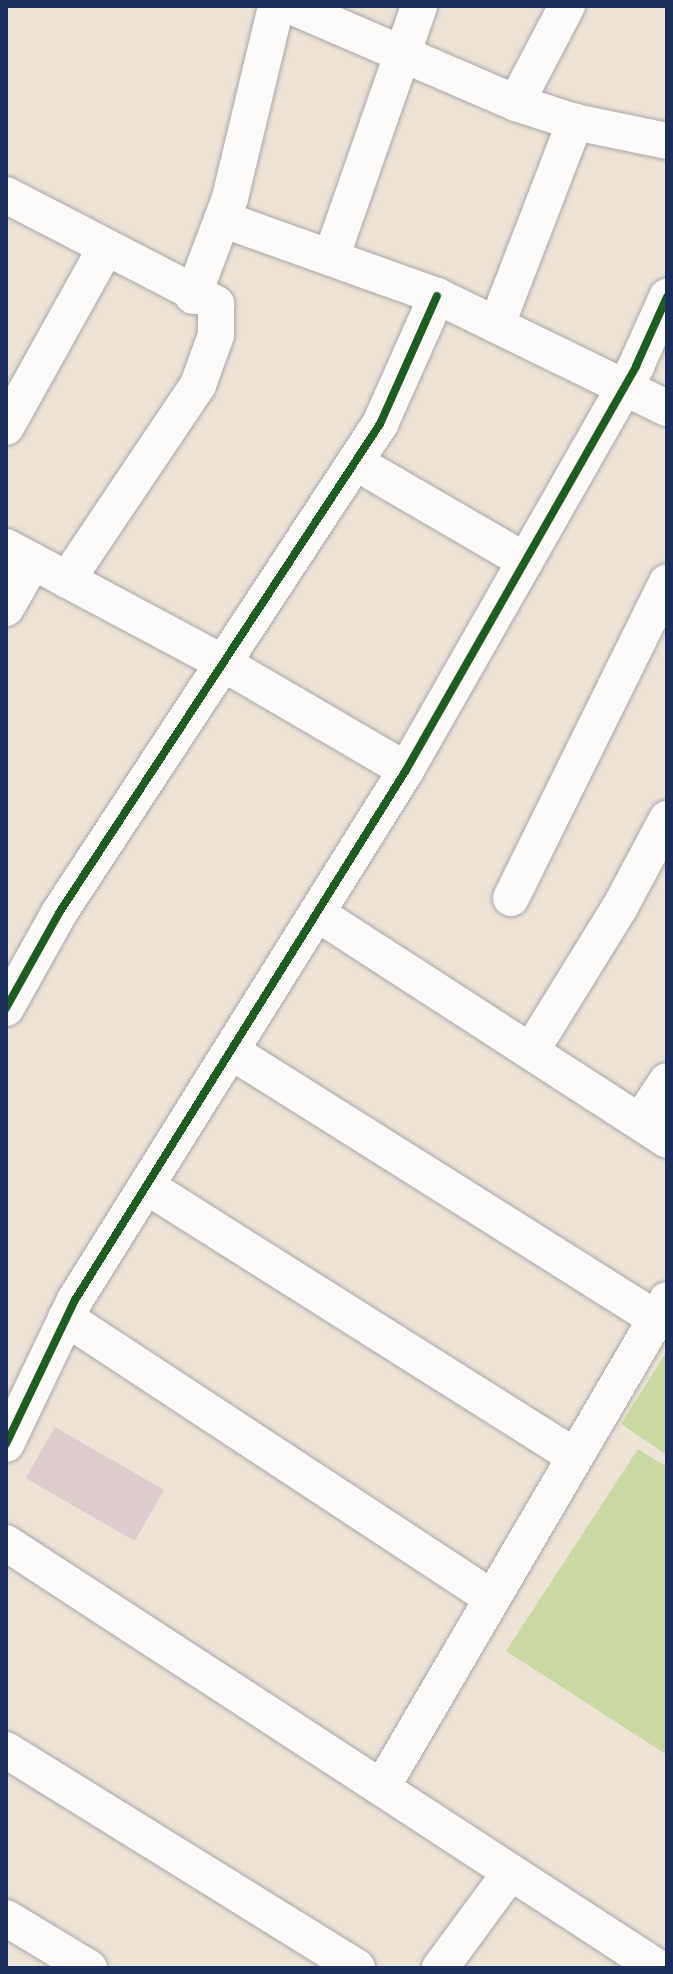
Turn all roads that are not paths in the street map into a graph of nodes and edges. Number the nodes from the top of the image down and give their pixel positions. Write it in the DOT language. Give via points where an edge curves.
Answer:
graph roads {
  1 [pos="276,6"];
  2 [pos="291,6"];
  3 [pos="419,6"];
  4 [pos="567,6"];
  5 [pos="400,55"];
  6 [pos="516,103"];
  7 [pos="575,122"];
  8 [pos="667,141"];
  9 [pos="6,195"];
  10 [pos="222,219"];
  11 [pos="105,249"];
  12 [pos="332,255"];
  13 [pos="193,296"];
  14 [pos="437,296"];
  15 [pos="667,297"];
  16 [pos="497,324"];
  17 [pos="624,386"];
  18 [pos="667,408"];
  19 [pos="6,427"];
  20 [pos="355,462"];
  21 [pos="20,554"];
  22 [pos="525,561"];
  23 [pos="67,580"];
  24 [pos="667,582"];
  25 [pos="6,608"];
  26 [pos="223,663"];
  27 [pos="406,770"];
  28 [pos="667,819"];
  29 [pos="511,898"];
  30 [pos="318,914"];
  31 [pos="6,1008"];
  32 [pos="531,1051"];
  33 [pos="234,1053"];
  34 [pos="667,1081"];
  35 [pos="654,1131"];
  36 [pos="148,1187"];
  37 [pos="661,1309"];
  38 [pos="66,1318"];
  39 [pos="6,1444"];
  40 [pos="574,1456"];
  41 [pos="6,1543"];
  42 [pos="492,1598"];
  43 [pos="6,1750"];
  44 [pos="382,1787"];
  45 [pos="510,1873"];
  46 [pos="6,1918"];
  47 [pos="89,1968"];
  48 [pos="357,1968"];
  49 [pos="440,1968"];
  50 [pos="658,1968"];
  1 -- 10 [label="street"];
  2 -- 5 [label="street"];
  3 -- 5 [label="street"];
  4 -- 6 [label="street"];
  5 -- 6 [label="street"];
  5 -- 12 [label="street"];
  6 -- 7 [label="street"];
  7 -- 8 [label="street"];
  7 -- 16 [label="street"];
  9 -- 11 [label="street"];
  10 -- 12 [label="street"];
  10 -- 13 [label="street"];
  11 -- 13 [label="street"];
  11 -- 19 [label="street"];
  12 -- 14 [label="street"];
  13 -- 23 [label="street" via="216,304 216,335 198,385"];
  14 -- 16 [label="street"];
  14 -- 20 [label="street" via="380,424"];
  15 -- 17 [label="street"];
  16 -- 17 [label="street"];
  17 -- 18 [label="street"];
  17 -- 22 [label="street"];
  20 -- 22 [label="street"];
  20 -- 26 [label="street"];
  21 -- 23 [label="street"];
  21 -- 25 [label="street"];
  22 -- 27 [label="street"];
  23 -- 26 [label="street"];
  24 -- 29 [label="street"];
  26 -- 27 [label="street"];
  26 -- 31 [label="street" via="59,913"];
  27 -- 30 [label="street"];
  28 -- 32 [label="street"];
  30 -- 32 [label="street"];
  30 -- 33 [label="street"];
  32 -- 35 [label="street"];
  33 -- 36 [label="street"];
  33 -- 37 [label="street"];
  34 -- 35 [label="street"];
  36 -- 38 [label="street"];
  36 -- 40 [label="street"];
  37 -- 40 [label="street"];
  38 -- 39 [label="street"];
  38 -- 42 [label="street"];
  40 -- 42 [label="street"];
  41 -- 44 [label="street"];
  42 -- 44 [label="street"];
  43 -- 48 [label="street"];
  44 -- 45 [label="street"];
  45 -- 49 [label="street"];
  45 -- 50 [label="street"];
  46 -- 47 [label="street"];
}
